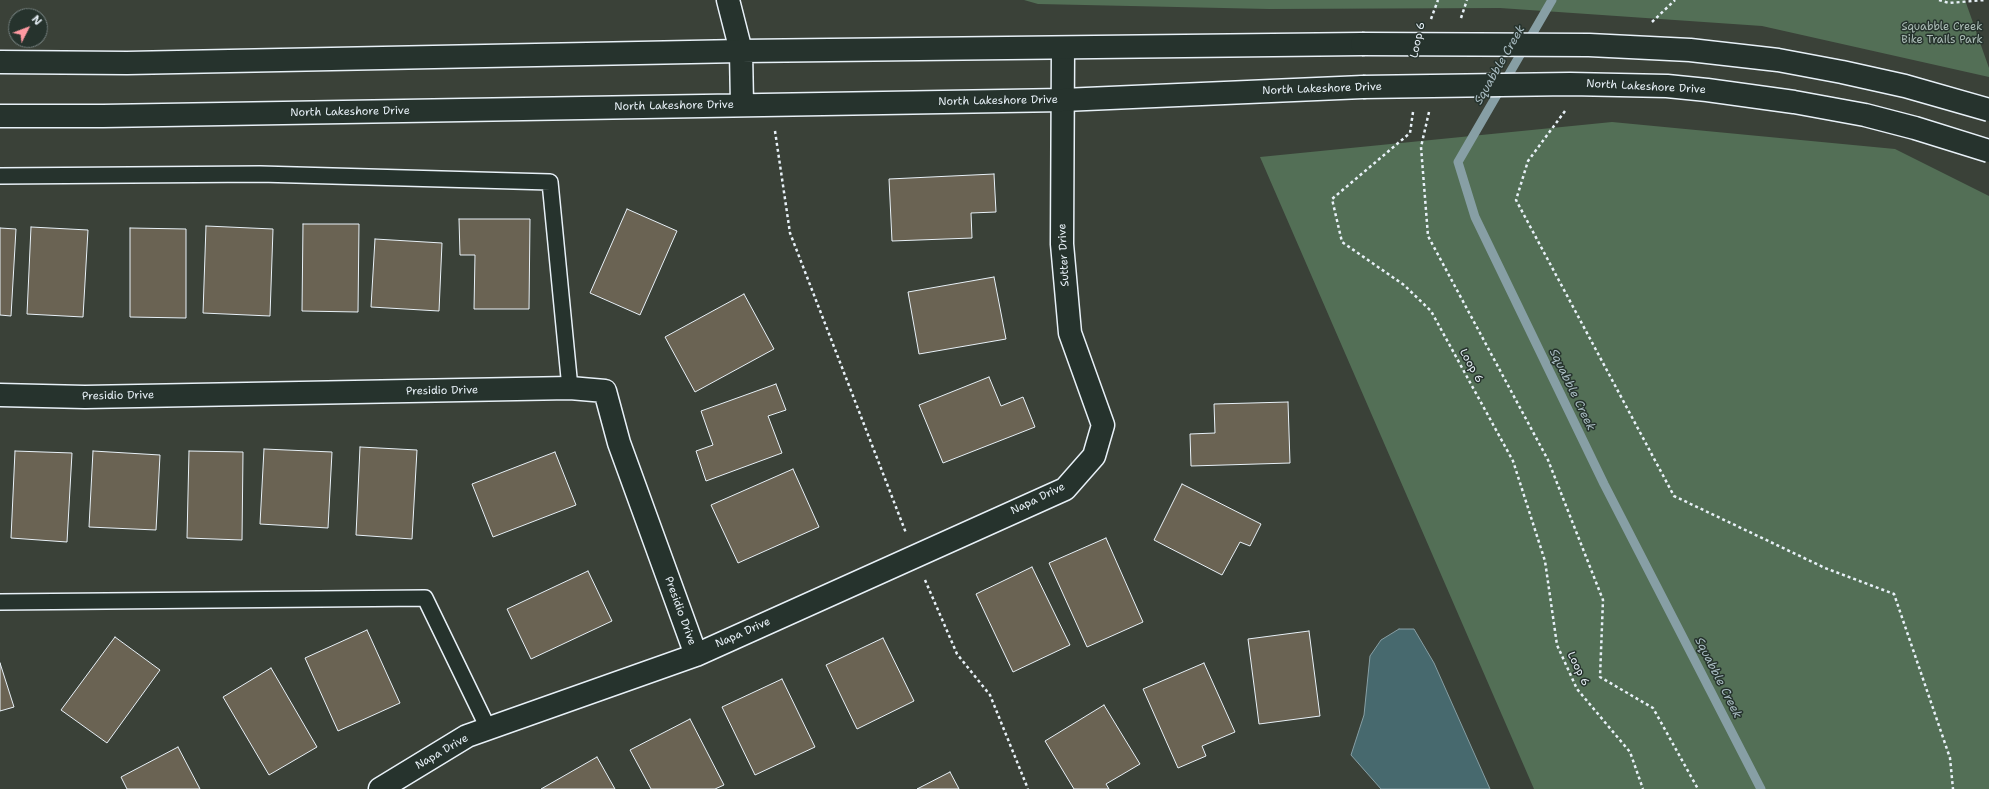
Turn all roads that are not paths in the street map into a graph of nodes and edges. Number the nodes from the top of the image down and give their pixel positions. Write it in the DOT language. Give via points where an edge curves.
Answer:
graph roads {
  1 [pos="728,0"];
  2 [pos="1063,48"];
  3 [pos="741,51"];
  4 [pos="0,62"];
  5 [pos="1063,100"];
  6 [pos="742,105"];
  7 [pos="1989,110"];
  8 [pos="0,116"];
  9 [pos="1989,151"];
  10 [pos="0,176"];
  11 [pos="570,388"];
  12 [pos="0,395"];
  13 [pos="1094,456"];
  14 [pos="0,602"];
  15 [pos="696,655"];
  16 [pos="488,728"];
  17 [pos="380,789"];
  1 -- 3 [label="main road"];
  2 -- 3 [label="main road"];
  2 -- 5 [label="main road, Sutter Drive"];
  2 -- 7 [label="main road, bridge" via="1362,44 1589,45 1690,50 1778,60 1849,73 1925,91"];
  3 -- 4 [label="main road" via="135,63"];
  3 -- 6 [label="main road"];
  5 -- 6 [label="main road, North Lakeshore Drive"];
  5 -- 9 [label="main road, North Lakeshore Drive, bridge" via="1363,87 1570,84 1667,86 1794,102 1865,116"];
  5 -- 13 [label="main road, Sutter Drive" via="1062,244 1070,333 1103,425"];
  6 -- 8 [label="main road, North Lakeshore Drive"];
  10 -- 11 [label="lane" via="260,174 550,182"];
  11 -- 12 [label="main road, Presidio Drive" via="85,397"];
  11 -- 15 [label="main road, Presidio Drive" via="605,391 619,443"];
  13 -- 15 [label="main road, Napa Drive" via="1065,489"];
  14 -- 16 [label="lane" via="425,598"];
  15 -- 16 [label="main road, Napa Drive"];
  16 -- 17 [label="main road, Napa Drive" via="467,736"];
}
